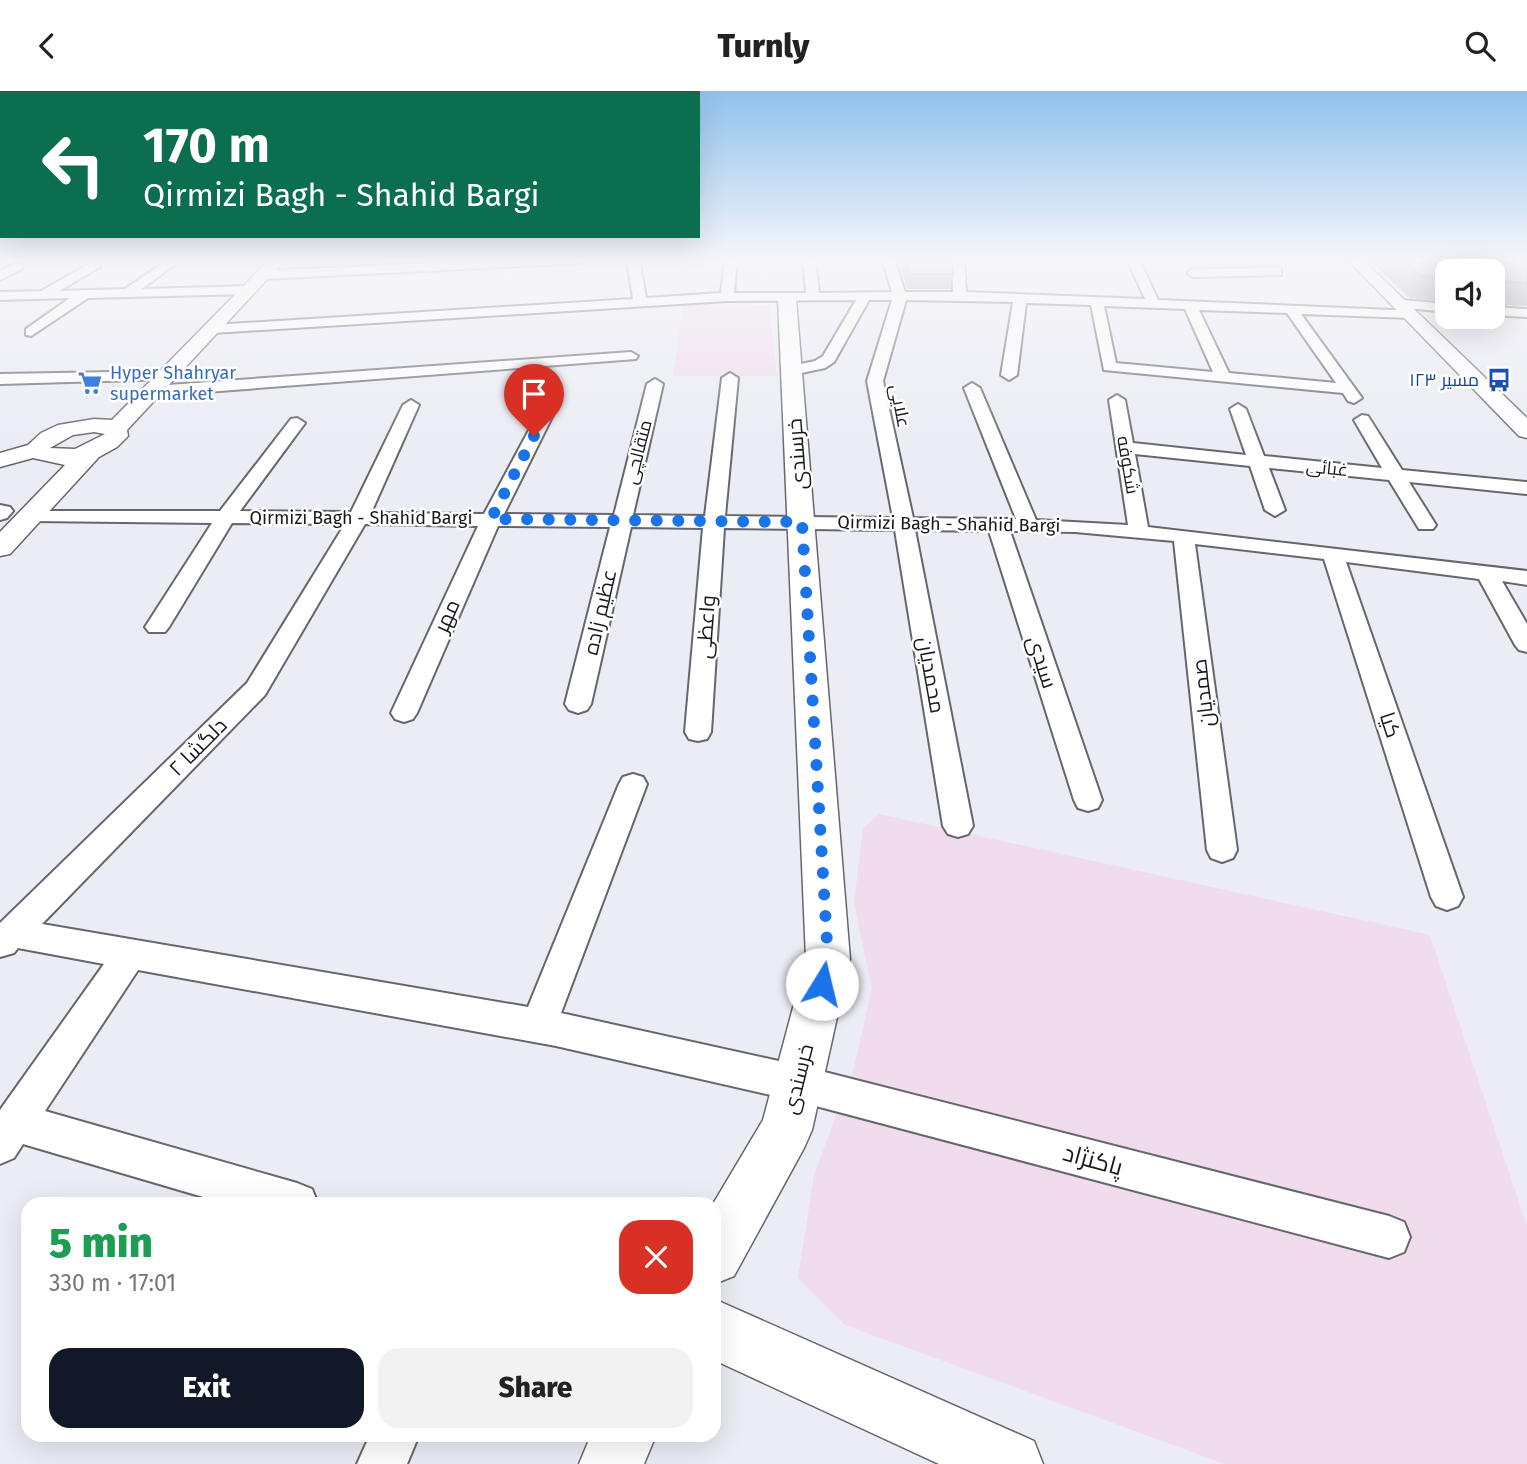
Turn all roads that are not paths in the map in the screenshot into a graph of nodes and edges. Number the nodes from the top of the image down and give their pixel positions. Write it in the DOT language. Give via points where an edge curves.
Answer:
graph roads {
  1 [pos="44,323"];
  2 [pos="218,323"];
  3 [pos="270,323"];
  4 [pos="355,323"];
  5 [pos="457,323"];
  6 [pos="797,323"];
  7 [pos="849,323"];
  8 [pos="892,323"];
  9 [pos="1016,323"];
  10 [pos="1101,323"];
  11 [pos="1198,323"];
  12 [pos="1301,323"];
  13 [pos="1420,323"];
  14 [pos="213,329"];
  15 [pos="456,330"];
  16 [pos="31,332"];
  17 [pos="350,337"];
  18 [pos="631,356"];
  19 [pos="792,370"];
  20 [pos="420,371"];
  21 [pos="1009,375"];
  22 [pos="169,376"];
  23 [pos="1223,377"];
  24 [pos="730,378"];
  25 [pos="0,379"];
  26 [pos="655,384"];
  27 [pos="972,388"];
  28 [pos="1348,389"];
  29 [pos="154,391"];
  30 [pos="1116,400"];
  31 [pos="1238,409"];
  32 [pos="545,415"];
  33 [pos="297,423"];
  34 [pos="1523,423"];
  35 [pos="116,429"];
  36 [pos="1126,448"];
  37 [pos="36,450"];
  38 [pos="90,453"];
  39 [pos="0,460"];
  40 [pos="1258,461"];
  41 [pos="1395,475"];
  42 [pos="1527,488"];
  43 [pos="1275,510"];
  44 [pos="32,515"];
  45 [pos="226,517"];
  46 [pos="358,519"];
  47 [pos="491,519"];
  48 [pos="621,520"];
  49 [pos="714,522"];
  50 [pos="802,522"];
  51 [pos="904,523"];
  52 [pos="997,524"];
  53 [pos="1028,525"];
  54 [pos="1426,525"];
  55 [pos="1139,531"];
  56 [pos="1184,536"];
  57 [pos="1,546"];
  58 [pos="1334,554"];
  59 [pos="1486,572"];
  60 [pos="1527,578"];
  61 [pos="157,627"];
  62 [pos="1527,645"];
  63 [pos="578,704"];
  64 [pos="404,713"];
  65 [pos="698,732"];
  66 [pos="632,784"];
  67 [pos="1088,800"];
  68 [pos="958,826"];
  69 [pos="1223,850"];
  70 [pos="1447,897"];
  71 [pos="6,939"];
  72 [pos="130,954"];
  73 [pos="538,1026"];
  74 [pos="797,1083"];
  75 [pos="8,1133"];
  76 [pos="230,1195"];
  77 [pos="1389,1237"];
  78 [pos="721,1244"];
  79 [pos="721,1332"];
  80 [pos="392,1442"];
  81 [pos="621,1442"];
  82 [pos="382,1464"];
  83 [pos="611,1464"];
  84 [pos="1011,1464"];
  1 -- 16 [label="street"];
  2 -- 14 [label="main road"];
  3 -- 14 [label="street"];
  4 -- 17 [label="street"];
  5 -- 15 [label="street"];
  6 -- 19 [label="main road, خرسندی"];
  7 -- 19 [label="street" via="829,359"];
  8 -- 51 [label="street, علایی" via="875,381"];
  9 -- 21 [label="street"];
  10 -- 23 [label="street" via="1109,367"];
  11 -- 23 [label="street"];
  12 -- 28 [label="street"];
  13 -- 34 [label="main road"];
  14 -- 22 [label="main road"];
  18 -- 20 [label="street"];
  19 -- 50 [label="main road, خرسندی"];
  20 -- 29 [label="street"];
  20 -- 46 [label="street, دلگشا ۲" via="413,401"];
  22 -- 25 [label="street"];
  22 -- 29 [label="main road"];
  23 -- 28 [label="street"];
  24 -- 49 [label="street, واعظی"];
  26 -- 48 [label="street, متقالچی"];
  27 -- 53 [label="street"];
  28 -- 41 [label="street"];
  29 -- 35 [label="main road"];
  30 -- 36 [label="street, شکوفه"];
  31 -- 40 [label="street"];
  32 -- 47 [label="street, مهر"];
  33 -- 45 [label="street"];
  35 -- 37 [label="main road" via="93,426 61,431 42,441"];
  35 -- 38 [label="main road" via="117,436 108,445"];
  36 -- 40 [label="street, غبائی"];
  36 -- 55 [label="street, شکوفه"];
  37 -- 38 [label="main road" via="44,457"];
  37 -- 39 [label="main road"];
  38 -- 44 [label="main road"];
  40 -- 41 [label="street, غبائی"];
  40 -- 43 [label="street"];
  41 -- 42 [label="street, غبائی"];
  41 -- 54 [label="street"];
  44 -- 45 [label="street, Qirmizi Bagh - Shahid Bargi"];
  44 -- 57 [label="main road"];
  45 -- 46 [label="street, Qirmizi Bagh - Shahid Bargi"];
  45 -- 61 [label="street"];
  46 -- 47 [label="street, Qirmizi Bagh - Shahid Bargi"];
  46 -- 71 [label="street, دلگشا ۲" via="256,689"];
  47 -- 48 [label="street, Qirmizi Bagh - Shahid Bargi"];
  47 -- 64 [label="street, مهر"];
  48 -- 49 [label="street, Qirmizi Bagh - Shahid Bargi"];
  48 -- 63 [label="street, عظیم زاده"];
  49 -- 50 [label="street, Qirmizi Bagh - Shahid Bargi"];
  49 -- 65 [label="street, واعظی"];
  50 -- 51 [label="street, Qirmizi Bagh - Shahid Bargi"];
  50 -- 74 [label="main road, خرسندی" via="828,959"];
  51 -- 52 [label="street, Qirmizi Bagh - Shahid Bargi"];
  51 -- 68 [label="street, محمدیان"];
  52 -- 53 [label="street, Qirmizi Bagh - Shahid Bargi"];
  52 -- 67 [label="street, سیدی"];
  53 -- 55 [label="street, Qirmizi Bagh - Shahid Bargi"];
  55 -- 56 [label="street, Qirmizi Bagh - Shahid Bargi"];
  56 -- 58 [label="street, Qirmizi Bagh - Shahid Bargi"];
  56 -- 69 [label="street, صمدیان"];
  58 -- 59 [label="street, Qirmizi Bagh - Shahid Bargi"];
  58 -- 70 [label="street, کیا"];
  59 -- 60 [label="street, Qirmizi Bagh - Shahid Bargi"];
  59 -- 62 [label="street"];
  66 -- 73 [label="street"];
  71 -- 72 [label="street, پاکنژاد"];
  72 -- 73 [label="street, پاکنژاد"];
  72 -- 75 [label="street"];
  73 -- 74 [label="street, پاکنژاد"];
  74 -- 77 [label="street, پاکنژاد"];
  74 -- 78 [label="main road, خرسندی" via="786,1130"];
  75 -- 76 [label="street"];
  79 -- 84 [label="main road"];
  80 -- 82 [label="street"];
  81 -- 83 [label="main road"];
}
